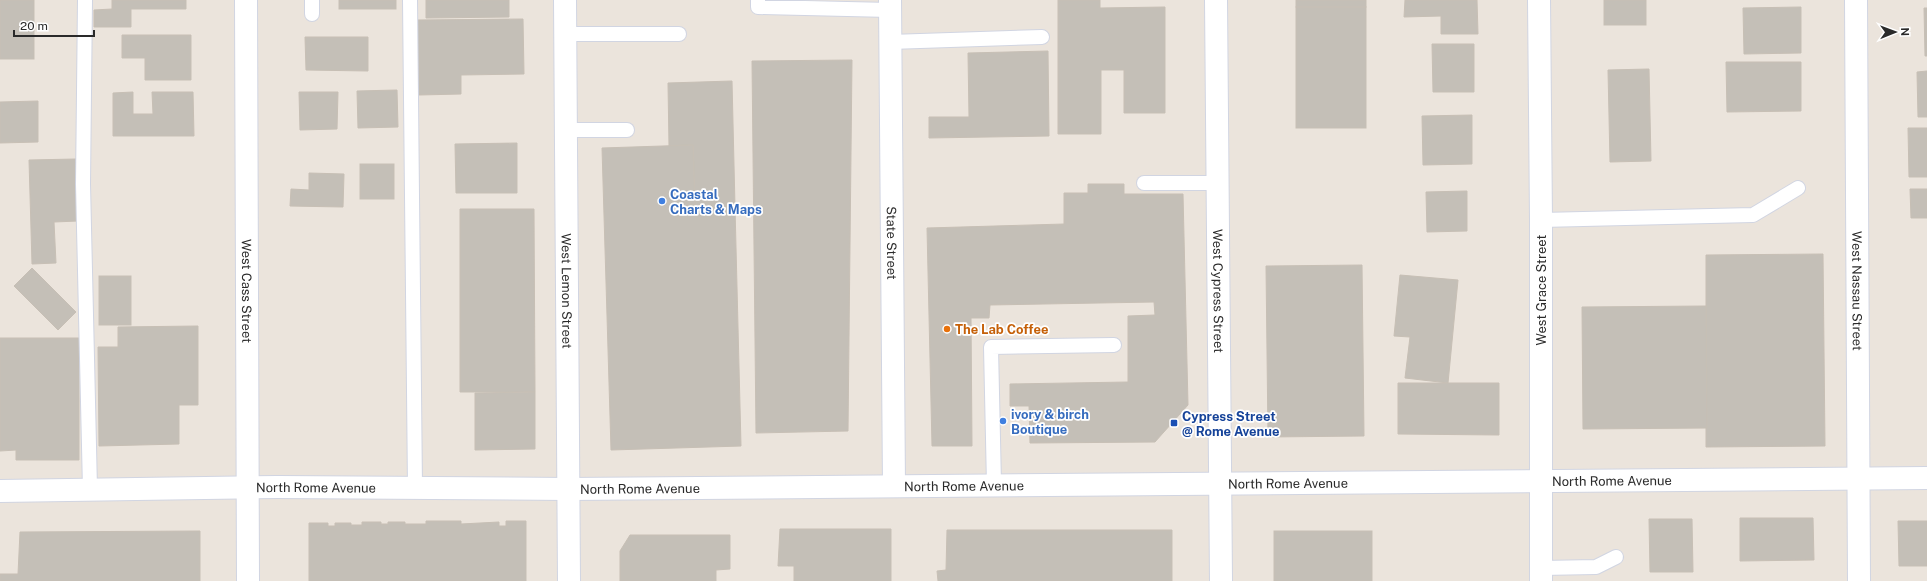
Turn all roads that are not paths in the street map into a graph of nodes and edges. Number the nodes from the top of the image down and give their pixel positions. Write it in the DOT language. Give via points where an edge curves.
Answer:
graph roads {
  1 [pos="85,0"];
  2 [pos="246,0"];
  3 [pos="410,0"];
  4 [pos="565,0"];
  5 [pos="758,0"];
  6 [pos="1216,0"];
  7 [pos="1539,0"];
  8 [pos="1856,0"];
  9 [pos="890,5"];
  10 [pos="565,34"];
  11 [pos="679,34"];
  12 [pos="1042,37"];
  13 [pos="890,42"];
  14 [pos="566,130"];
  15 [pos="627,130"];
  16 [pos="1144,183"];
  17 [pos="1218,183"];
  18 [pos="1798,188"];
  19 [pos="1541,220"];
  20 [pos="1114,345"];
  21 [pos="1927,478"];
  22 [pos="1858,479"];
  23 [pos="1540,481"];
  24 [pos="1220,483"];
  25 [pos="994,485"];
  26 [pos="894,486"];
  27 [pos="248,487"];
  28 [pos="415,488"];
  29 [pos="90,489"];
  30 [pos="568,489"];
  31 [pos="0,491"];
  32 [pos="1616,557"];
  33 [pos="1541,574"];
  34 [pos="248,581"];
  35 [pos="569,581"];
  36 [pos="1220,581"];
  37 [pos="1859,581"];
  1 -- 29 [label="lane" via="83,184"];
  2 -- 27 [label="street, West Cass Street"];
  3 -- 28 [label="lane"];
  4 -- 10 [label="street, West Lemon Street"];
  5 -- 9 [label="lane" via="758,7"];
  6 -- 17 [label="street, West Cypress Street"];
  7 -- 19 [label="street, West Grace Street"];
  8 -- 22 [label="street, West Nassau Street"];
  9 -- 13 [label="street, State Street"];
  10 -- 11 [label="lane"];
  10 -- 14 [label="street, West Lemon Street"];
  12 -- 13 [label="lane"];
  13 -- 26 [label="street, State Street"];
  14 -- 15 [label="lane"];
  14 -- 30 [label="street, West Lemon Street"];
  16 -- 17 [label="lane"];
  17 -- 24 [label="street, West Cypress Street"];
  18 -- 19 [label="lane" via="1752,215"];
  19 -- 23 [label="street, West Grace Street"];
  20 -- 25 [label="lane" via="991,348"];
  21 -- 22 [label="street, North Rome Avenue"];
  22 -- 23 [label="street, North Rome Avenue"];
  22 -- 37 [label="street, West Nassau Street"];
  23 -- 24 [label="street, North Rome Avenue"];
  23 -- 33 [label="street, West Grace Street"];
  24 -- 25 [label="street, North Rome Avenue"];
  24 -- 36 [label="street, West Cypress Street"];
  25 -- 26 [label="street, North Rome Avenue"];
  26 -- 30 [label="street, North Rome Avenue"];
  27 -- 28 [label="street, North Rome Avenue"];
  27 -- 29 [label="street, North Rome Avenue"];
  27 -- 34 [label="street, West Cass Street"];
  28 -- 30 [label="street, North Rome Avenue"];
  29 -- 31 [label="street, North Rome Avenue"];
  30 -- 35 [label="street, West Lemon Street"];
  32 -- 33 [label="lane" via="1596,567"];
}
